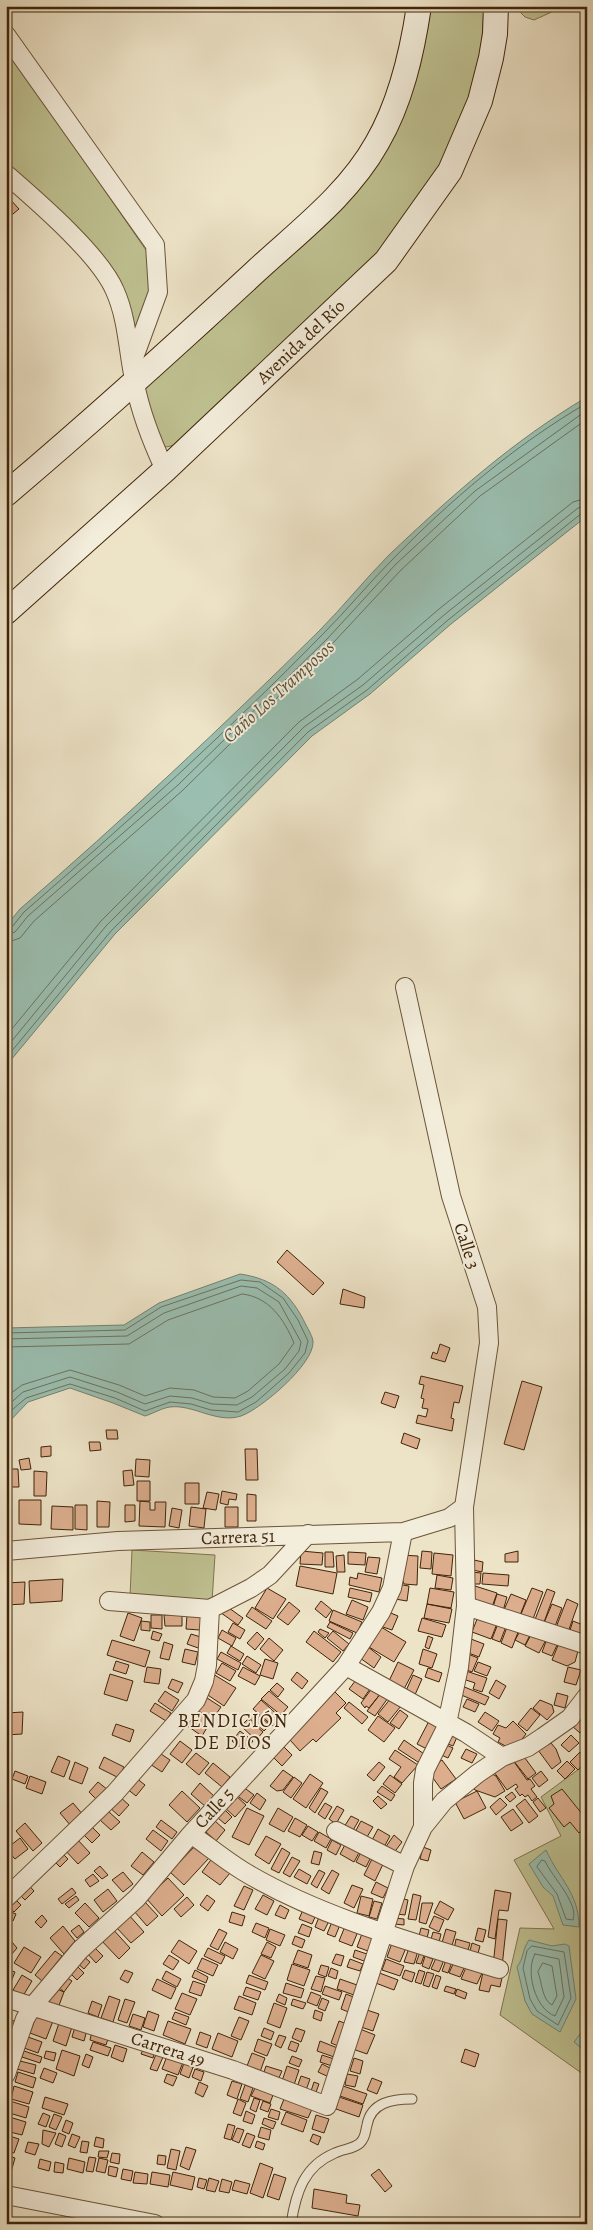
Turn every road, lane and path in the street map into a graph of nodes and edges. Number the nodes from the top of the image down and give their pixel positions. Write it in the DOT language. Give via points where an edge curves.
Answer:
graph roads {
  1 [pos="419,6"];
  2 [pos="496,6"];
  3 [pos="6,35"];
  4 [pos="8,179"];
  5 [pos="133,373"];
  6 [pos="165,470"];
  7 [pos="6,494"];
  8 [pos="6,612"];
  9 [pos="405,987"];
  10 [pos="464,1507"];
  11 [pos="403,1532"];
  12 [pos="308,1534"];
  13 [pos="6,1551"];
  14 [pos="109,1602"];
  15 [pos="466,1606"];
  16 [pos="210,1609"];
  17 [pos="587,1645"];
  18 [pos="346,1666"];
  19 [pos="587,1696"];
  20 [pos="448,1723"];
  21 [pos="502,1757"];
  22 [pos="423,1827"];
  23 [pos="336,1831"];
  24 [pos="190,1834"];
  25 [pos="405,1866"];
  26 [pos="6,1898"];
  27 [pos="384,1933"];
  28 [pos="499,1969"];
  29 [pos="6,1998"];
  30 [pos="32,2007"];
  31 [pos="6,2074"];
  32 [pos="412,2099"];
  33 [pos="6,2195"];
  34 [pos="155,2224"];
  35 [pos="292,2224"];
  1 -- 5 [label="main road" via="407,69 396,100 377,143 350,184"];
  2 -- 6 [label="main road, Avenida del Río" via="492,50 480,101 450,171 386,261"];
  3 -- 5 [label="street" via="155,245 158,292"];
  4 -- 5 [label="street" via="37,202 103,270 115,291"];
  5 -- 6 [label="street" via="146,428"];
  5 -- 7 [label="main road"];
  6 -- 8 [label="main road, Avenida del Río"];
  9 -- 10 [label="street, Calle 3" via="451,1196 487,1307 489,1343"];
  10 -- 11 [label="street, Carrera 51" via="449,1518"];
  10 -- 15 [label="street, Calle 3"];
  11 -- 12 [label="street, Carrera 51"];
  11 -- 18 [label="street, Calle 5" via="392,1588 381,1612"];
  12 -- 13 [label="street, Carrera 51" via="90,1543"];
  12 -- 16 [label="street" via="270,1575"];
  14 -- 16 [label="street"];
  15 -- 17 [label="street"];
  15 -- 20 [label="street, Calle 3"];
  16 -- 26 [label="street" via="207,1665 196,1700 115,1793"];
  18 -- 20 [label="street"];
  18 -- 24 [label="street, Calle 5"];
  19 -- 21 [label="street" via="570,1718 528,1747"];
  20 -- 21 [label="street"];
  20 -- 22 [label="street, Calle 3" via="425,1770 422,1783"];
  21 -- 22 [label="street" via="444,1801"];
  22 -- 25 [label="street"];
  23 -- 25 [label="street"];
  24 -- 27 [label="street" via="243,1871"];
  24 -- 30 [label="street, Calle 5" via="137,1898 80,1950"];
  25 -- 27 [label="street"];
  27 -- 28 [label="street"];
  27 -- 30 [label="street, Carrera 49" via="327,2106 233,2070"];
  29 -- 30 [label="street, Carrera 49"];
  30 -- 31 [label="street, Calle 5"];
  32 -- 35 [label="lane" via="385,2101 370,2116 365,2136 359,2144 330,2155 310,2168 301,2182"];
  33 -- 34 [label="street"];
}
